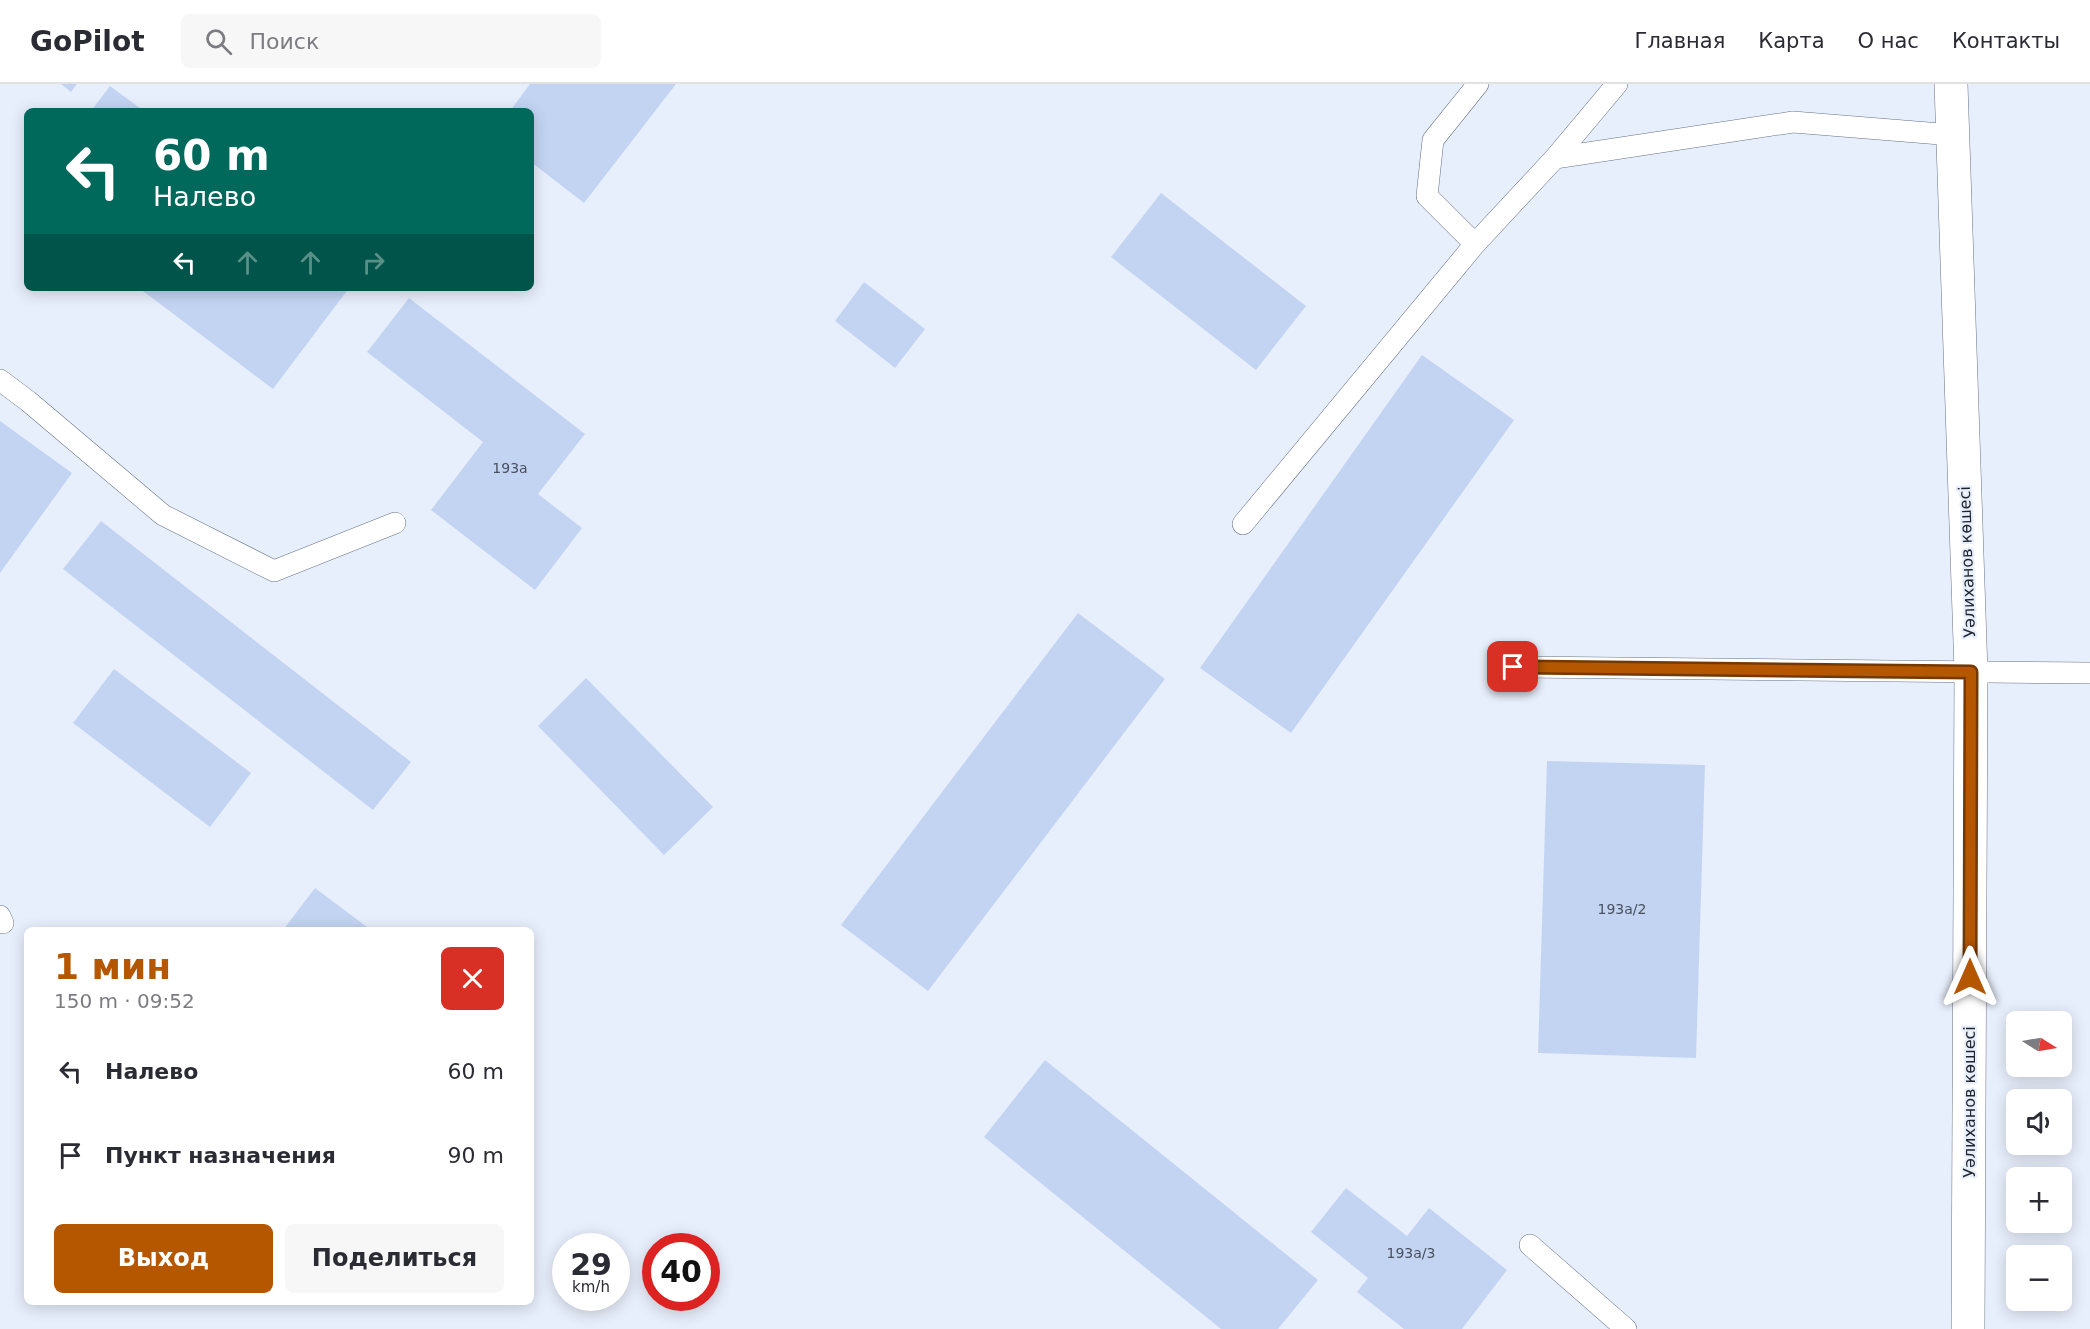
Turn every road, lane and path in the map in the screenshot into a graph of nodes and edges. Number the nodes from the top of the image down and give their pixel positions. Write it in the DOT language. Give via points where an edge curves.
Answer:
graph roads {
  1 [pos="1478,84"];
  2 [pos="1952,84"];
  3 [pos="1609,86"];
  4 [pos="1953,135"];
  5 [pos="1555,158"];
  6 [pos="1475,244"];
  7 [pos="0,380"];
  8 [pos="395,523"];
  9 [pos="1243,524"];
  10 [pos="1513,667"];
  11 [pos="1971,672"];
  12 [pos="2090,673"];
  13 [pos="1530,1245"];
  14 [pos="1626,1329"];
  15 [pos="1968,1329"];
  1 -- 6 [label="lane" via="1433,140 1427,196"];
  2 -- 4 [label="street, Уәлиханов көшесі"];
  3 -- 5 [label="lane"];
  4 -- 5 [label="lane" via="1793,122"];
  4 -- 11 [label="street, Уәлиханов көшесі"];
  5 -- 6 [label="lane"];
  6 -- 9 [label="lane"];
  7 -- 8 [label="lane" via="163,515 274,571"];
  10 -- 11 [label="lane"];
  11 -- 12 [label="lane"];
  11 -- 15 [label="street, Уәлиханов көшесі"];
  13 -- 14 [label="lane"];
}
